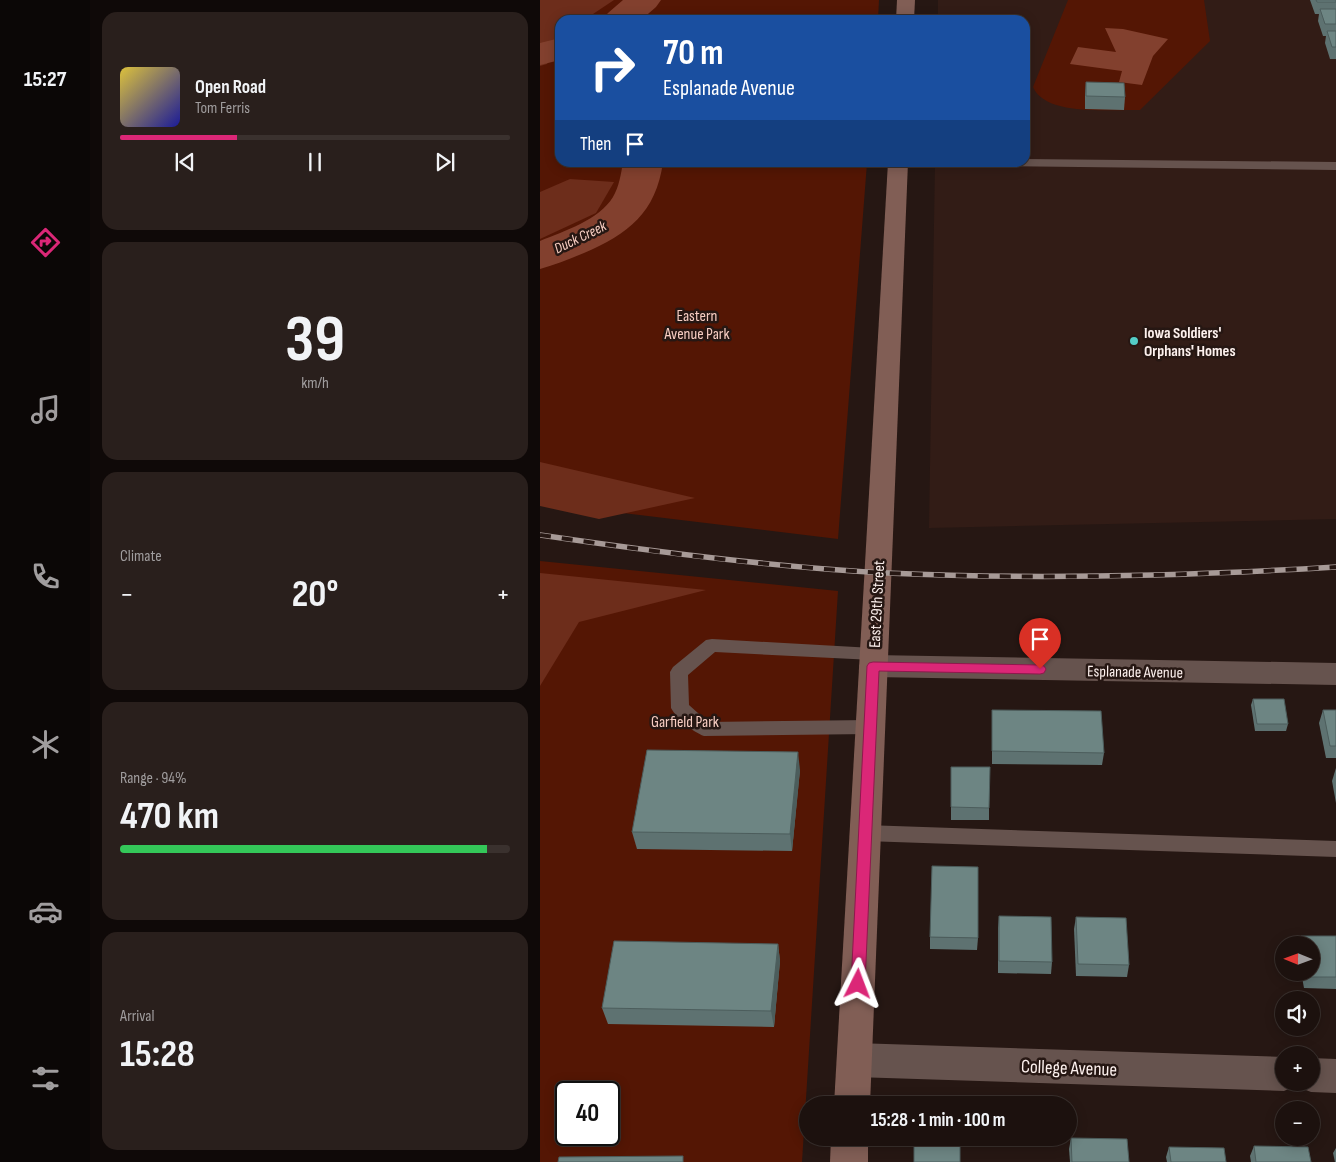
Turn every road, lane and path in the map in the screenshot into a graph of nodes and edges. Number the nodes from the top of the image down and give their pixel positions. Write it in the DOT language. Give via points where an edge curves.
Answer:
graph roads {
  1 [pos="906,0"];
  2 [pos="905,15"];
  3 [pos="1030,162"];
  4 [pos="1336,166"];
  5 [pos="898,167"];
  6 [pos="873,660"];
  7 [pos="1336,674"];
  8 [pos="870,728"];
  9 [pos="865,833"];
  10 [pos="1336,849"];
  11 [pos="854,1060"];
  12 [pos="1275,1074"];
  13 [pos="1320,1075"];
  14 [pos="1336,1076"];
  15 [pos="852,1096"];
  16 [pos="850,1146"];
  17 [pos="849,1162"];
  1 -- 2 [label="street"];
  3 -- 4 [label="lane"];
  5 -- 6 [label="street, East 29th Street"];
  6 -- 7 [label="street, Esplanade Avenue"];
  6 -- 8 [label="street, East 29th Street"];
  6 -- 8 [label="lane" via="712,645 679,672 680,708 704,729"];
  8 -- 9 [label="street, East 29th Street"];
  9 -- 10 [label="lane"];
  9 -- 11 [label="street, East 29th Street"];
  11 -- 12 [label="street, College Avenue"];
  11 -- 15 [label="street, East 29th Street"];
  13 -- 14 [label="street"];
  16 -- 17 [label="street"];
}
